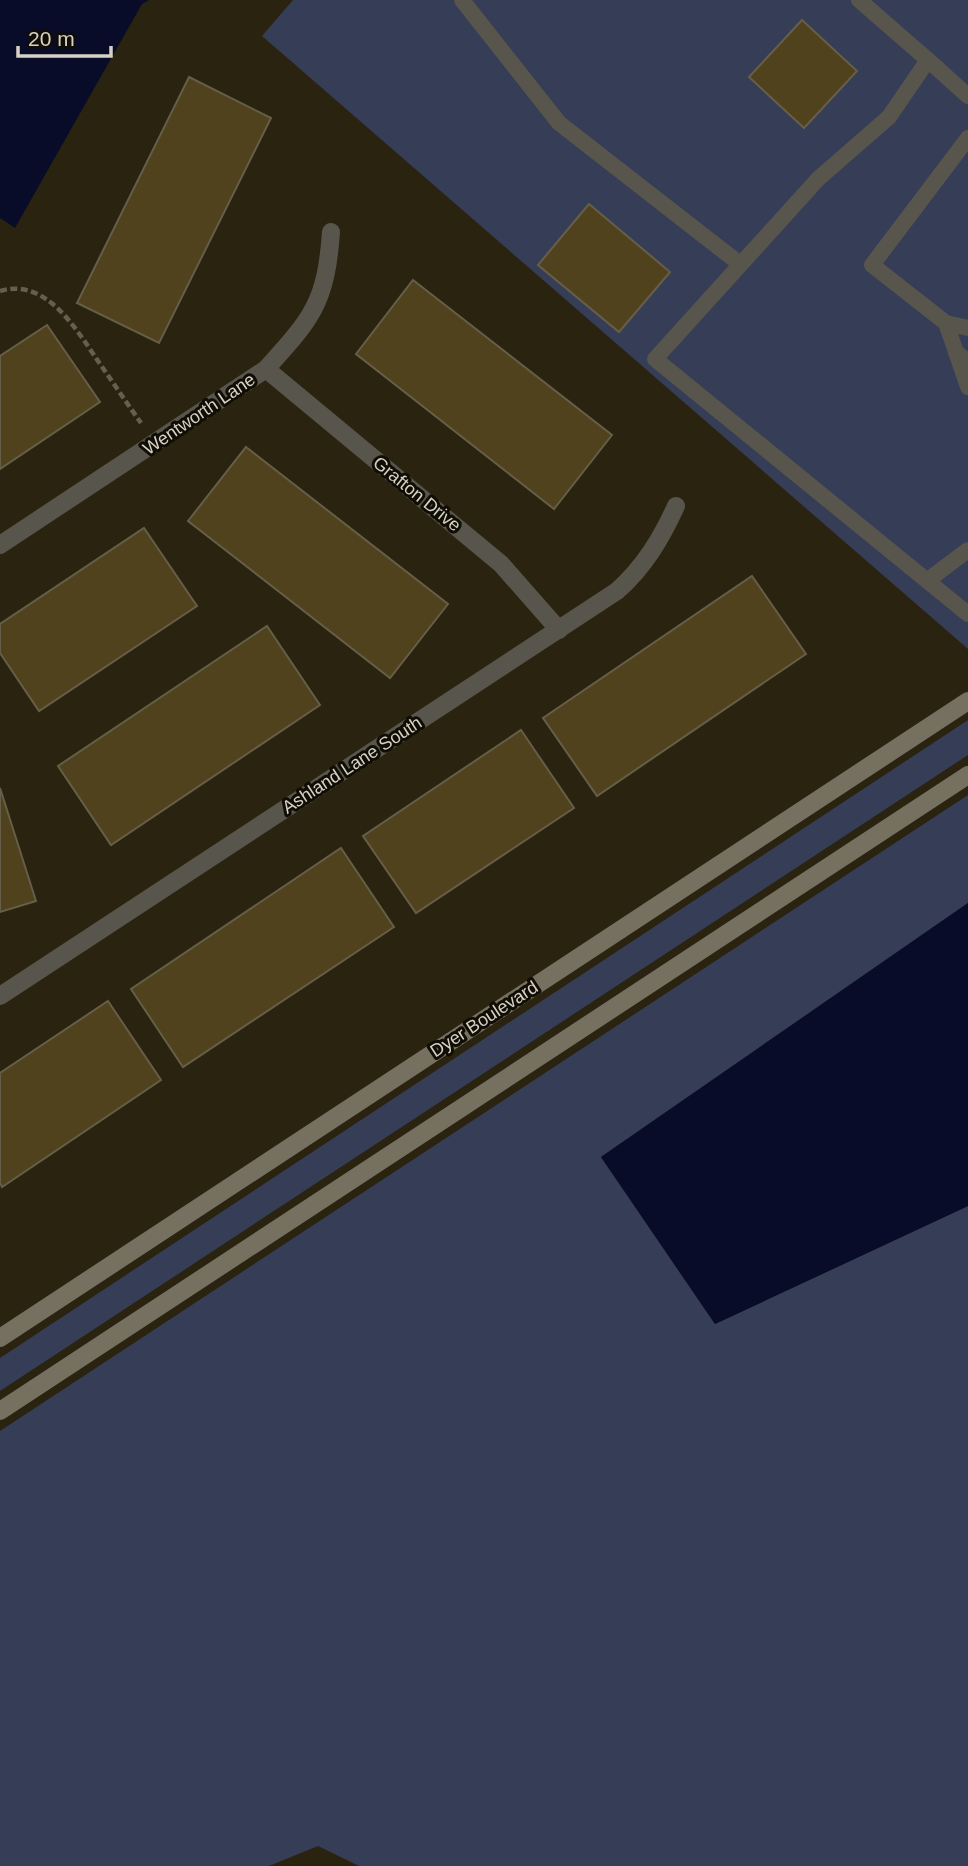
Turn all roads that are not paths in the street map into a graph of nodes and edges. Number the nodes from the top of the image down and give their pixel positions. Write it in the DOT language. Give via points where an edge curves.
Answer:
graph roads {
  1 [pos="462,0"];
  2 [pos="859,0"];
  3 [pos="928,60"];
  4 [pos="968,96"];
  5 [pos="968,138"];
  6 [pos="331,232"];
  7 [pos="740,264"];
  8 [pos="946,323"];
  9 [pos="968,330"];
  10 [pos="968,338"];
  11 [pos="962,357"];
  12 [pos="266,369"];
  13 [pos="968,387"];
  14 [pos="676,506"];
  15 [pos="0,545"];
  16 [pos="968,550"];
  17 [pos="928,580"];
  18 [pos="968,614"];
  19 [pos="559,630"];
  20 [pos="968,701"];
  21 [pos="968,775"];
  22 [pos="0,996"];
  23 [pos="0,1338"];
  24 [pos="0,1411"];
  1 -- 7 [label="lane" via="559,123"];
  2 -- 3 [label="lane"];
  3 -- 4 [label="lane"];
  3 -- 7 [label="lane" via="889,117 818,179"];
  5 -- 8 [label="lane" via="872,265"];
  6 -- 12 [label="street, Wentworth Lane" via="329,269 315,308"];
  7 -- 17 [label="lane" via="655,359"];
  8 -- 9 [label="lane"];
  8 -- 10 [label="lane"];
  8 -- 11 [label="lane"];
  11 -- 13 [label="lane"];
  12 -- 15 [label="street, Wentworth Lane"];
  12 -- 19 [label="street, Grafton Drive" via="501,564"];
  14 -- 19 [label="street, Ashland Lane South" via="636,574"];
  16 -- 17 [label="lane"];
  17 -- 18 [label="lane"];
  19 -- 22 [label="street, Ashland Lane South"];
  20 -- 23 [label="main road, Dyer Boulevard"];
  21 -- 24 [label="main road"];
}
